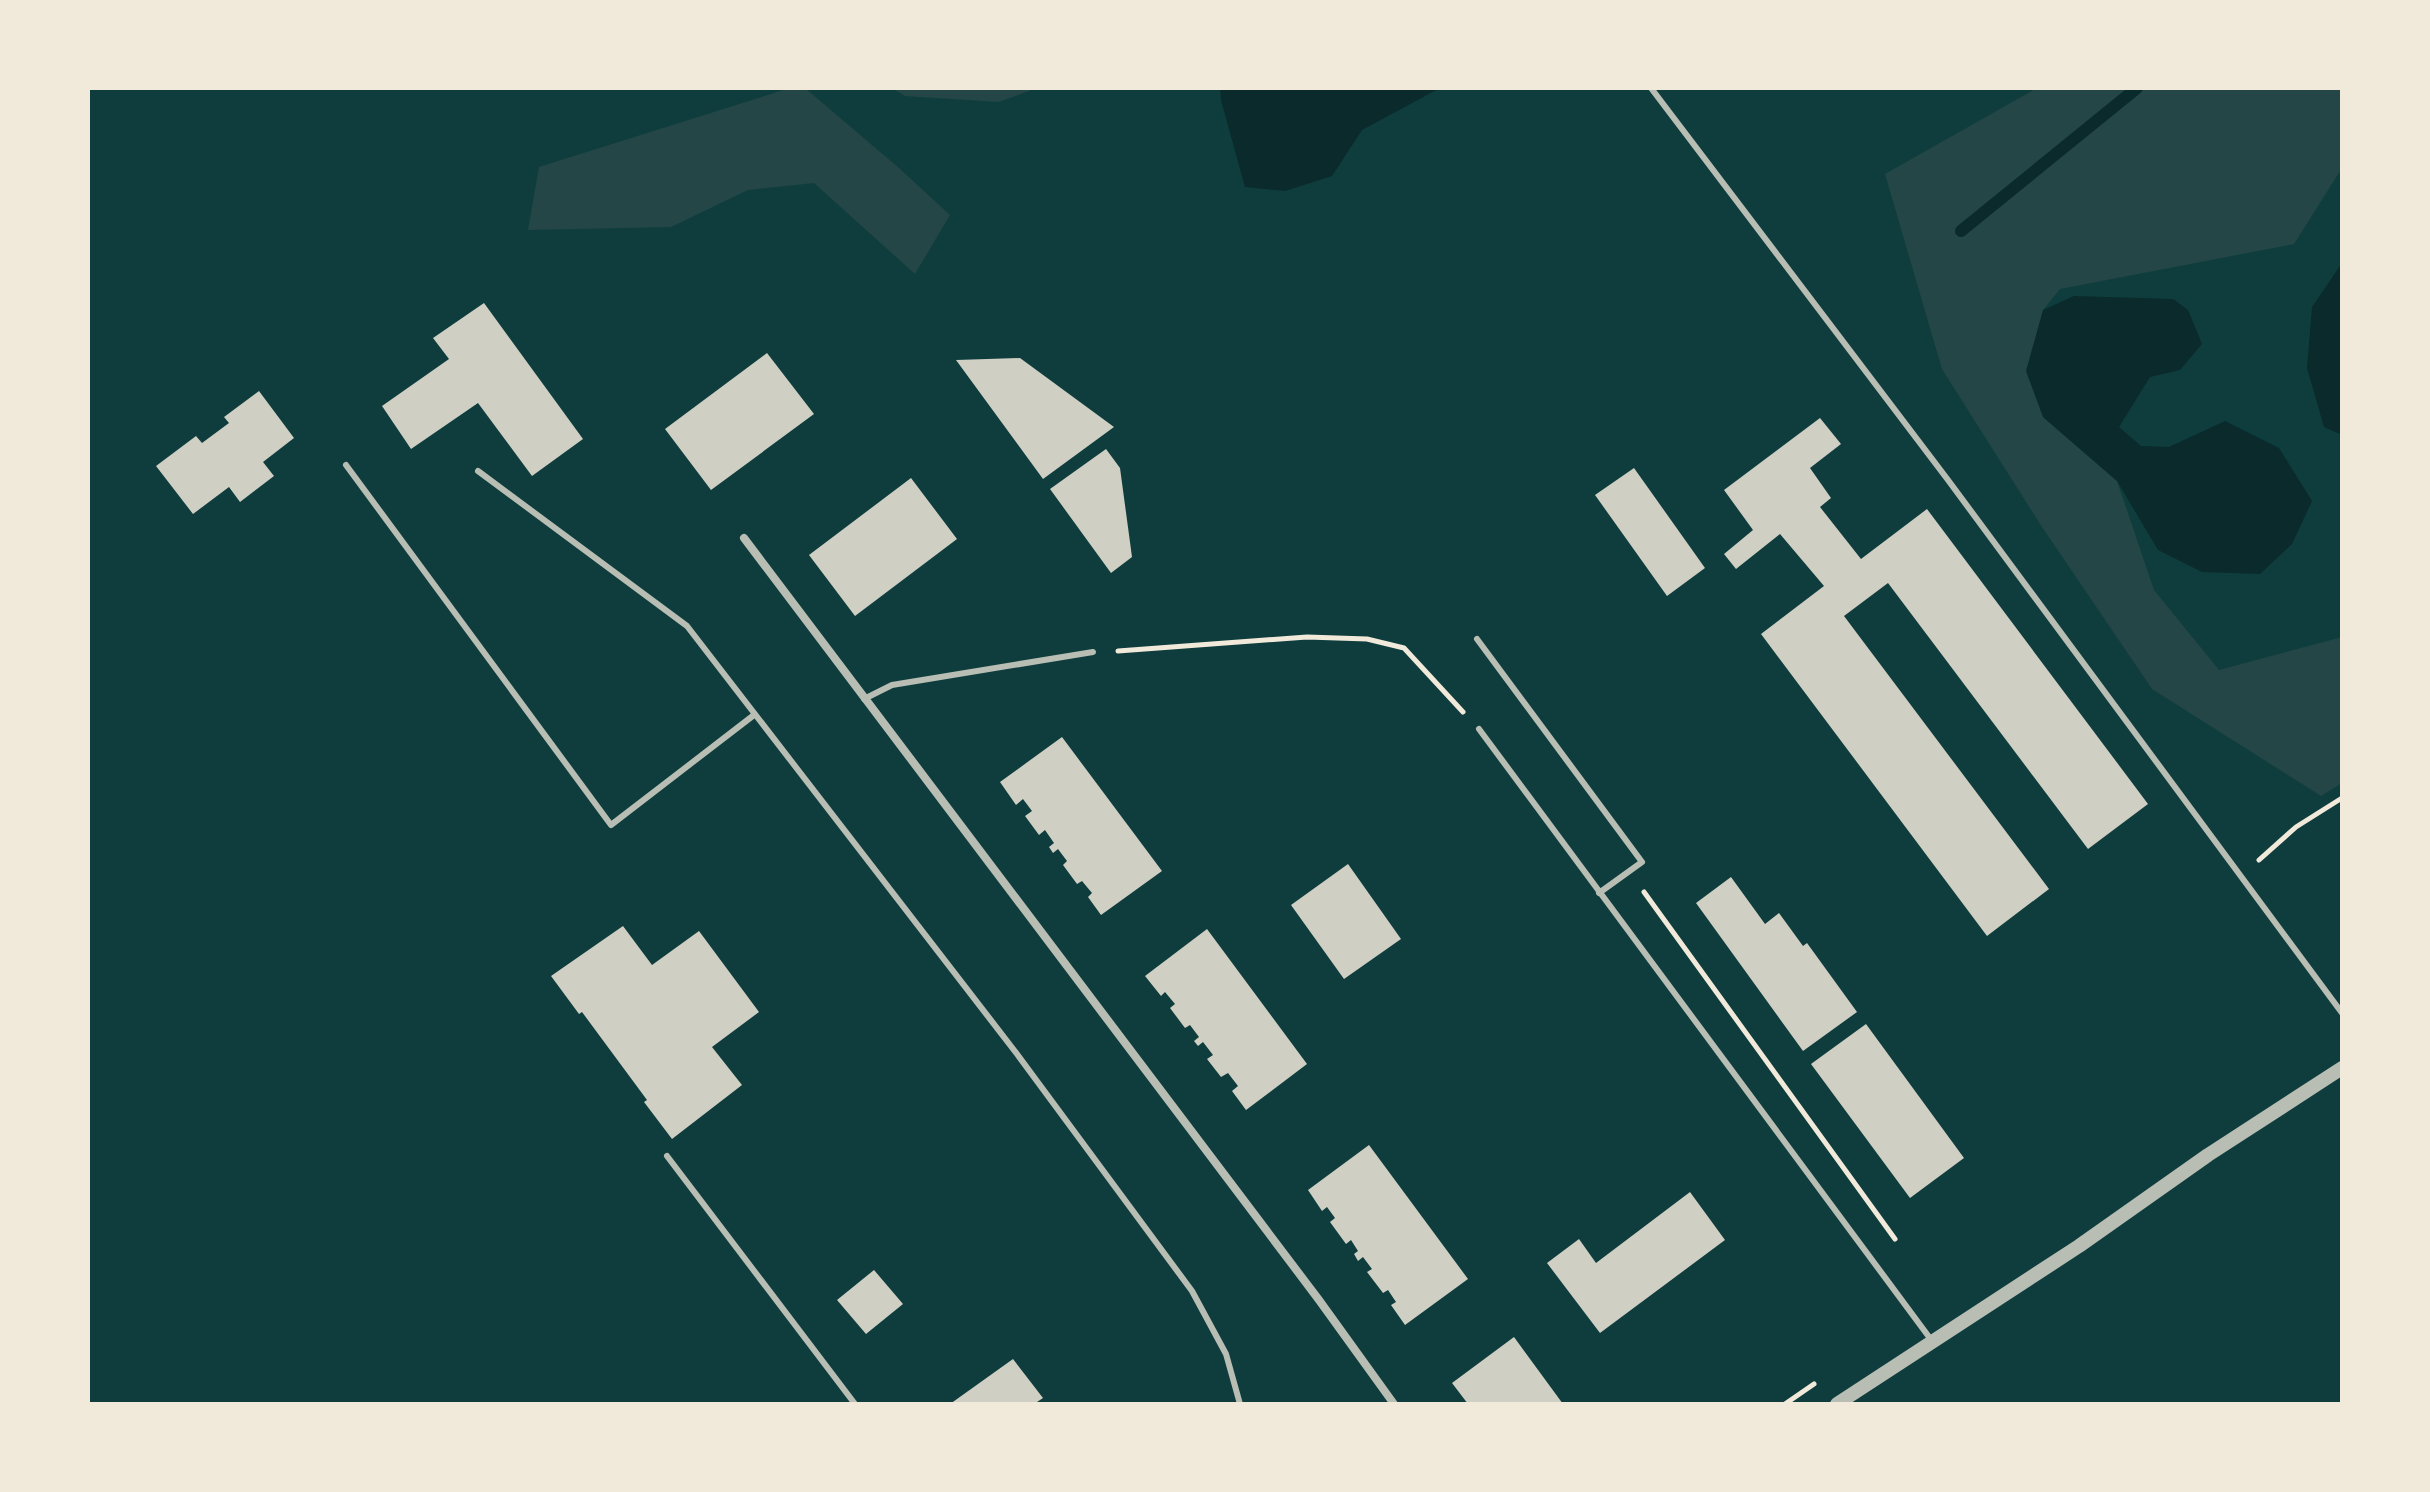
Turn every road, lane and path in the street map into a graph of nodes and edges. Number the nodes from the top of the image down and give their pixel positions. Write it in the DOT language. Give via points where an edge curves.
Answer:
graph roads {
  1 [pos="1651,88"];
  2 [pos="346,465"];
  3 [pos="478,471"];
  4 [pos="744,538"];
  5 [pos="1477,639"];
  6 [pos="1093,652"];
  7 [pos="864,699"];
  8 [pos="754,715"];
  9 [pos="1479,729"];
  10 [pos="2342,798"];
  11 [pos="1629,871"];
  12 [pos="2240,877"];
  13 [pos="1599,893"];
  14 [pos="2342,1013"];
  15 [pos="2342,1068"];
  16 [pos="667,1156"];
  17 [pos="1895,1239"];
  18 [pos="1932,1341"];
  19 [pos="855,1404"];
  20 [pos="1240,1404"];
  21 [pos="1394,1404"];
  22 [pos="1837,1404"];
  1 -- 12 [label="lane"];
  2 -- 8 [label="lane" via="611,825"];
  3 -- 8 [label="lane" via="687,626"];
  4 -- 7 [label="street"];
  5 -- 11 [label="lane" via="1642,862"];
  6 -- 7 [label="lane" via="892,685"];
  6 -- 9 [label="path" via="1307,637 1367,639 1404,648"];
  7 -- 21 [label="street"];
  8 -- 20 [label="lane" via="1017,1054 1192,1291 1226,1354"];
  9 -- 13 [label="lane"];
  10 -- 12 [label="path" via="2296,827"];
  11 -- 13 [label="lane"];
  11 -- 17 [label="path"];
  12 -- 14 [label="lane"];
  13 -- 18 [label="lane"];
  15 -- 18 [label="street"];
  16 -- 19 [label="lane"];
  18 -- 22 [label="street"];
}
